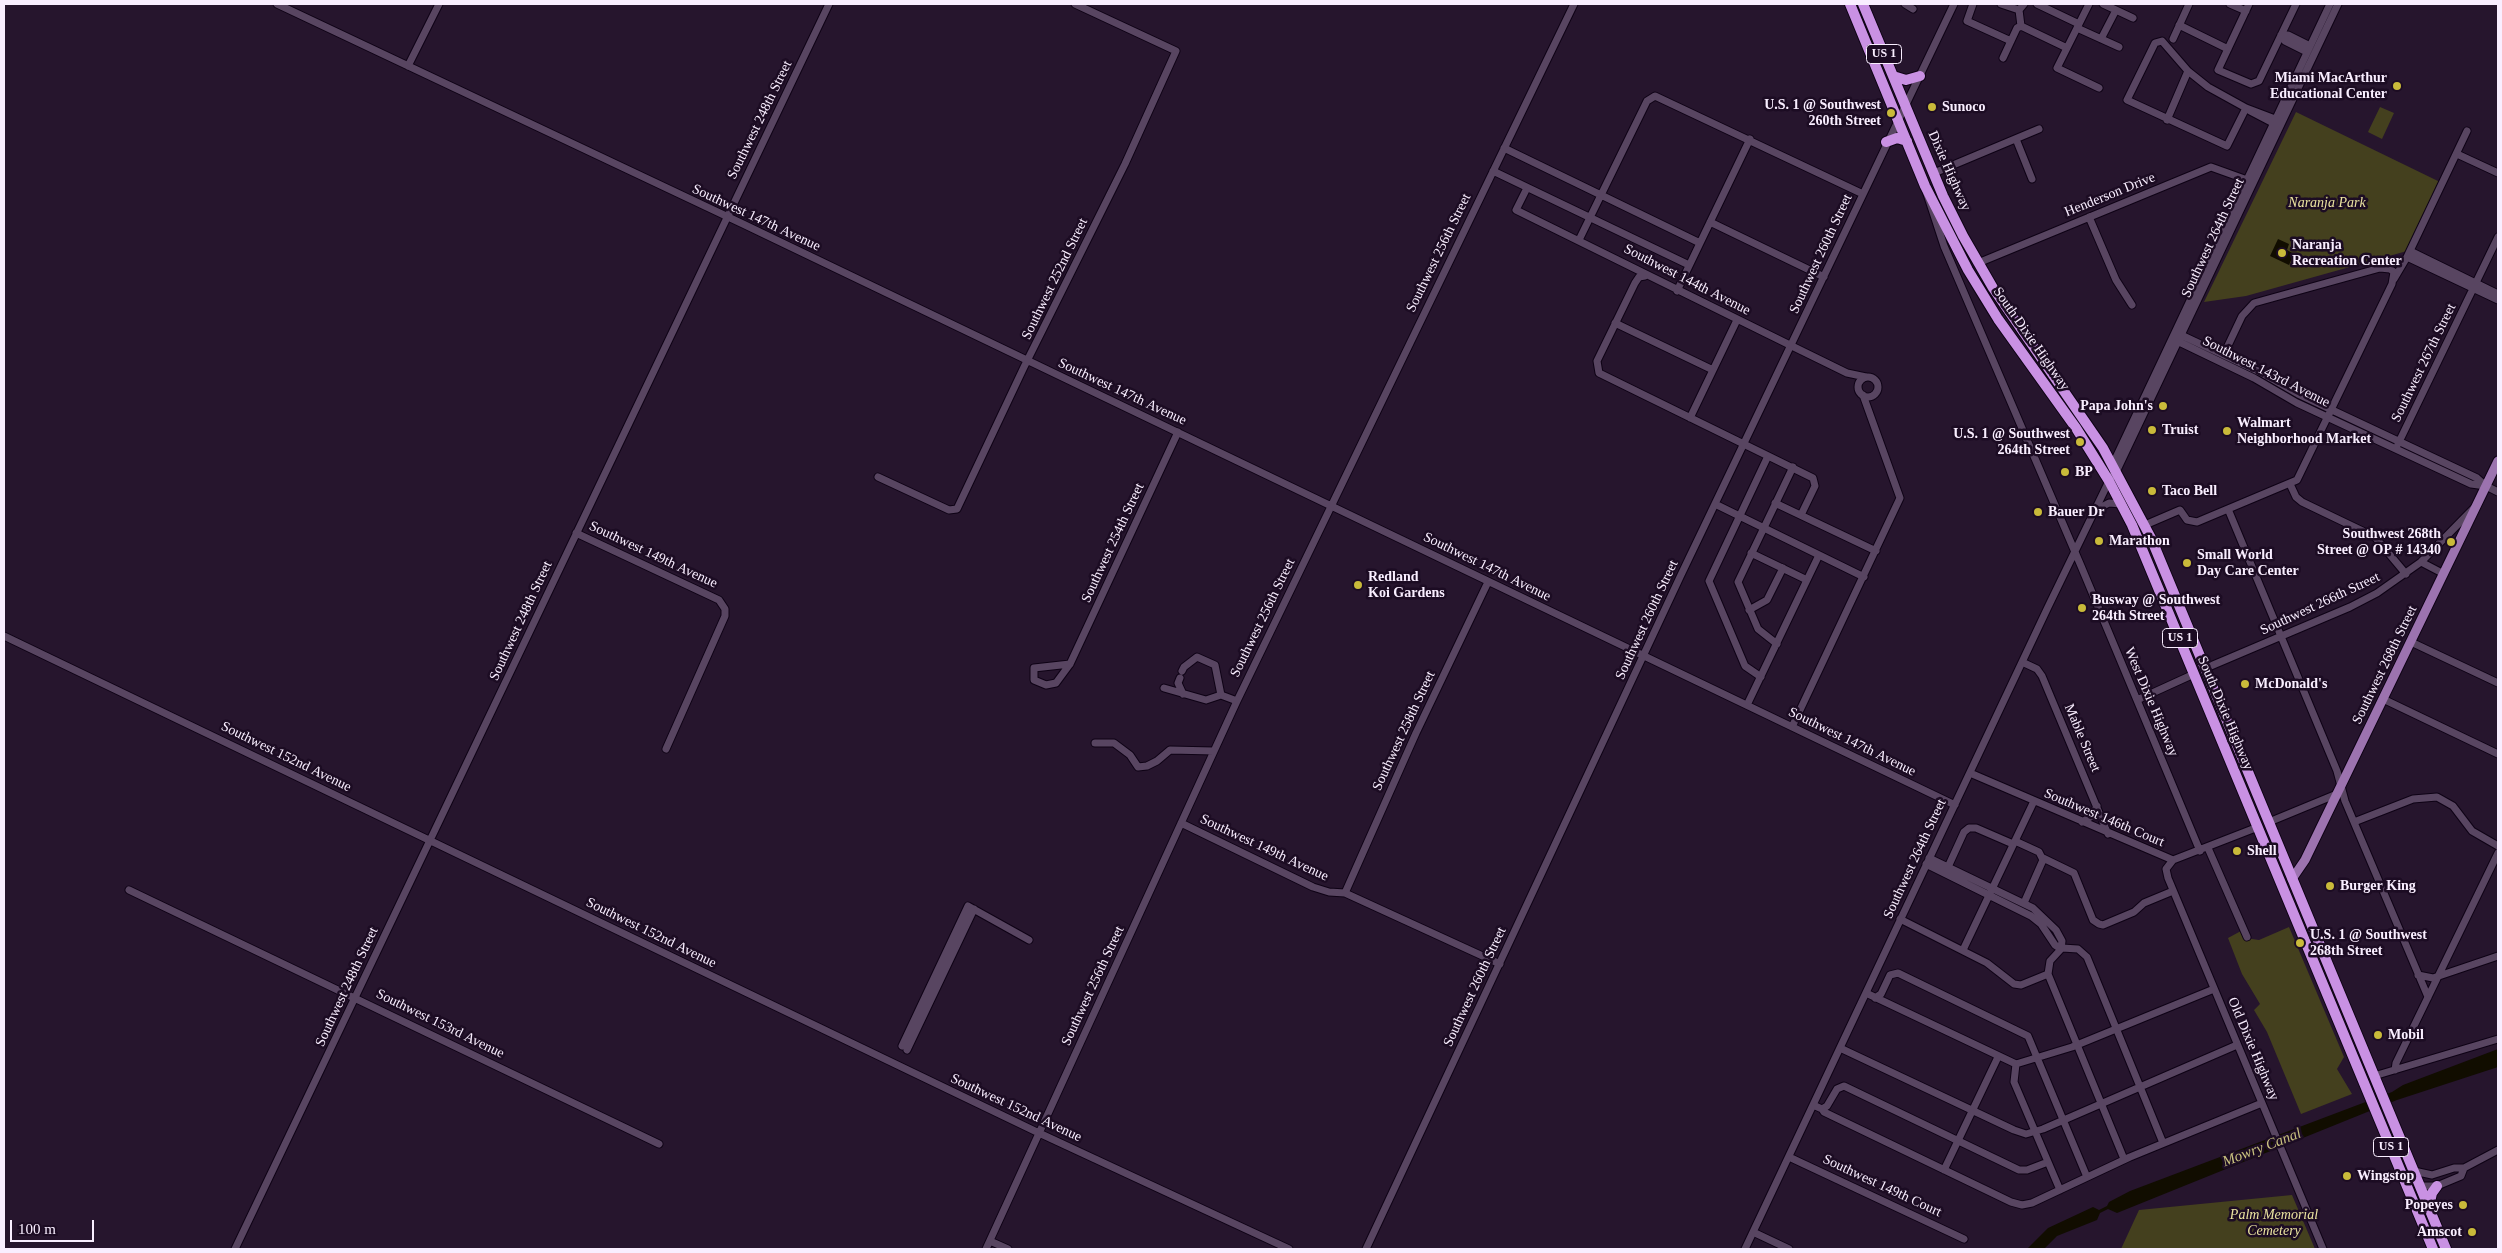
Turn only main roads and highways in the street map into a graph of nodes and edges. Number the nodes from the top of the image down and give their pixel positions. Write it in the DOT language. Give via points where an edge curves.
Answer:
graph roads {
  1 [pos="1850,4"];
  2 [pos="1864,4"];
  3 [pos="1893,76"];
  4 [pos="1920,76"];
  5 [pos="1907,141"];
  6 [pos="1886,142"];
  7 [pos="1925,186"];
  8 [pos="1978,263"];
  9 [pos="1968,270"];
  10 [pos="2498,461"];
  11 [pos="2166,604"];
  12 [pos="2206,668"];
  13 [pos="2194,674"];
  14 [pos="2230,729"];
  15 [pos="2258,827"];
  16 [pos="2292,879"];
  17 [pos="2289,902"];
  18 [pos="2324,955"];
  19 [pos="2334,1012"];
  20 [pos="2366,1057"];
  21 [pos="2378,1117"];
  22 [pos="2405,1182"];
  23 [pos="2420,1186"];
  24 [pos="2437,1186"];
  25 [pos="2429,1208"];
  26 [pos="2433,1249"];
  27 [pos="2440,1249"];
  28 [pos="2446,1249"];
  1 -- 5 [label="highway, Dixie Highway / US 1"];
  2 -- 3 [label="highway, Dixie Highway / US 1"];
  3 -- 4 [label="highway" via="1906,80"];
  3 -- 8 [label="highway, Dixie Highway / US 1" via="1952,215"];
  5 -- 6 [label="highway" via="1898,138"];
  5 -- 7 [label="highway, Dixie Highway / US 1"];
  7 -- 9 [label="highway, South Dixie Highway / US 1"];
  8 -- 9 [label="highway"];
  8 -- 12 [label="highway, South Dixie Highway / US 1" via="2115,466 2145,525"];
  9 -- 11 [label="highway, South Dixie Highway / US 1" via="1998,319 2076,428 2122,504"];
  10 -- 16 [label="main road, Southwest 268th Street" via="2305,860"];
  11 -- 12 [label="highway" via="2179,621 2195,658"];
  11 -- 13 [label="highway, South Dixie Highway / US 1"];
  12 -- 14 [label="highway, South Dixie Highway / US 1"];
  13 -- 14 [label="highway" via="2202,679 2219,717"];
  13 -- 15 [label="highway, South Dixie Highway / US 1"];
  14 -- 16 [label="highway, South Dixie Highway / US 1"];
  15 -- 16 [label="highway" via="2267,835 2282,871"];
  15 -- 17 [label="highway, South Dixie Highway / US 1"];
  16 -- 17 [label="highway"];
  16 -- 18 [label="highway, South Dixie Highway / US 1"];
  17 -- 18 [label="highway" via="2299,908 2316,949"];
  17 -- 19 [label="highway, South Dixie Highway / US 1"];
  18 -- 20 [label="highway, South Dixie Highway / US 1"];
  19 -- 20 [label="highway" via="2342,1015"];
  19 -- 21 [label="highway, South Dixie Highway / US 1"];
  20 -- 23 [label="highway, South Dixie Highway / US 1"];
  21 -- 22 [label="highway, US 1"];
  21 -- 23 [label="highway" via="2390,1130 2409,1175"];
  22 -- 26 [label="highway, US 1"];
  22 -- 27 [label="highway" via="2416,1195"];
  23 -- 25 [label="highway, US 1"];
  24 -- 25 [label="highway"];
  25 -- 28 [label="highway, US 1"];
}
